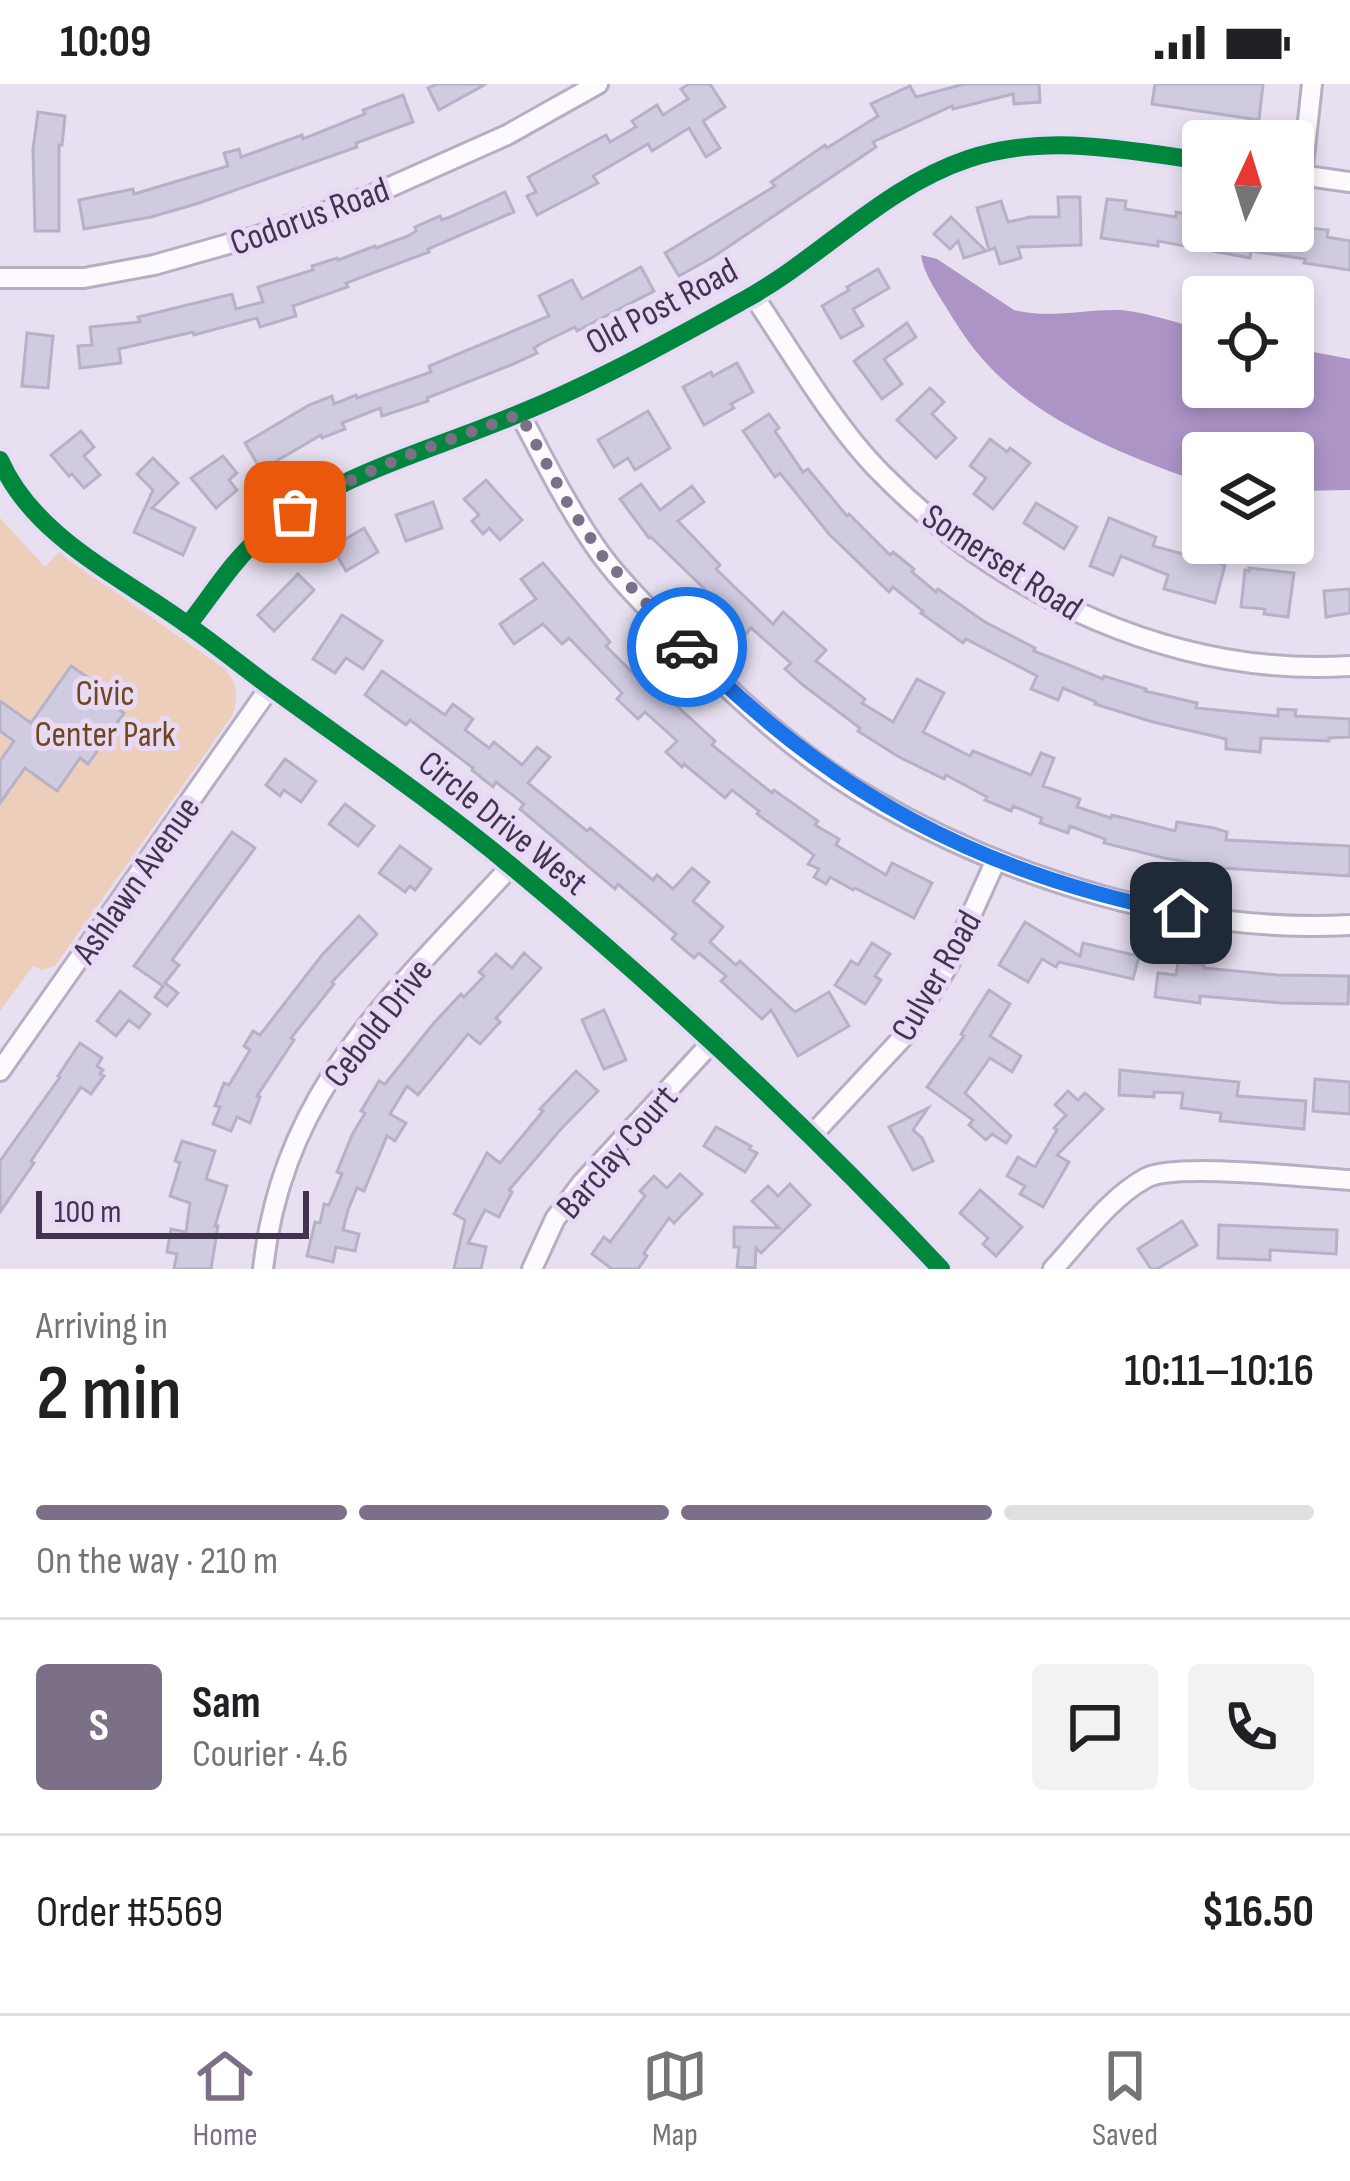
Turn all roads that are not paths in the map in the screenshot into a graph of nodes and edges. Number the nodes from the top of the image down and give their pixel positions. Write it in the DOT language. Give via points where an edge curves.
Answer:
graph roads {
  1 [pos="598,84"];
  2 [pos="1312,84"];
  3 [pos="1306,120"];
  4 [pos="1182,158"];
  5 [pos="1314,177"];
  6 [pos="1350,182"];
  7 [pos="0,278"];
  8 [pos="753,295"];
  9 [pos="520,414"];
  10 [pos="0,460"];
  11 [pos="188,625"];
  12 [pos="1350,666"];
  13 [pos="270,687"];
  14 [pos="996,860"];
  15 [pos="511,866"];
  16 [pos="1350,925"];
  17 [pos="713,1041"];
  18 [pos="0,1071"];
  19 [pos="812,1135"];
  20 [pos="1142,1155"];
  21 [pos="1151,1175"];
  22 [pos="1350,1180"];
  23 [pos="937,1268"];
  24 [pos="263,1269"];
  25 [pos="532,1269"];
  26 [pos="1053,1269"];
  1 -- 7 [label="street, Codorus Road" via="507,135 267,233 84,278"];
  2 -- 3 [label="street"];
  4 -- 8 [label="street, Old Post Road" via="1083,146 973,157 926,175"];
  5 -- 6 [label="street"];
  8 -- 9 [label="street, Old Post Road"];
  8 -- 12 [label="street, Somerset Road" via="878,471 947,534 1022,583 1097,623 1193,652"];
  9 -- 11 [label="street, Old Post Road" via="327,490 262,535"];
  9 -- 14 [label="street" via="603,557 701,662 854,787"];
  10 -- 11 [label="street, Circle Drive West" via="31,508 66,539"];
  11 -- 13 [label="street, Circle Drive West"];
  13 -- 15 [label="street, Circle Drive West"];
  13 -- 18 [label="street, Ashlawn Avenue"];
  14 -- 16 [label="street" via="1164,910"];
  14 -- 19 [label="street, Culver Road" via="955,953 906,1034"];
  15 -- 17 [label="street, Circle Drive West"];
  15 -- 24 [label="street, Cebold Drive" via="336,1065 297,1137"];
  17 -- 19 [label="street, Circle Drive West"];
  17 -- 25 [label="street, Barclay Court" via="582,1183"];
  19 -- 23 [label="street, Circle Drive West"];
  20 -- 21 [label="street"];
  21 -- 22 [label="street"];
  21 -- 26 [label="street"];
}
